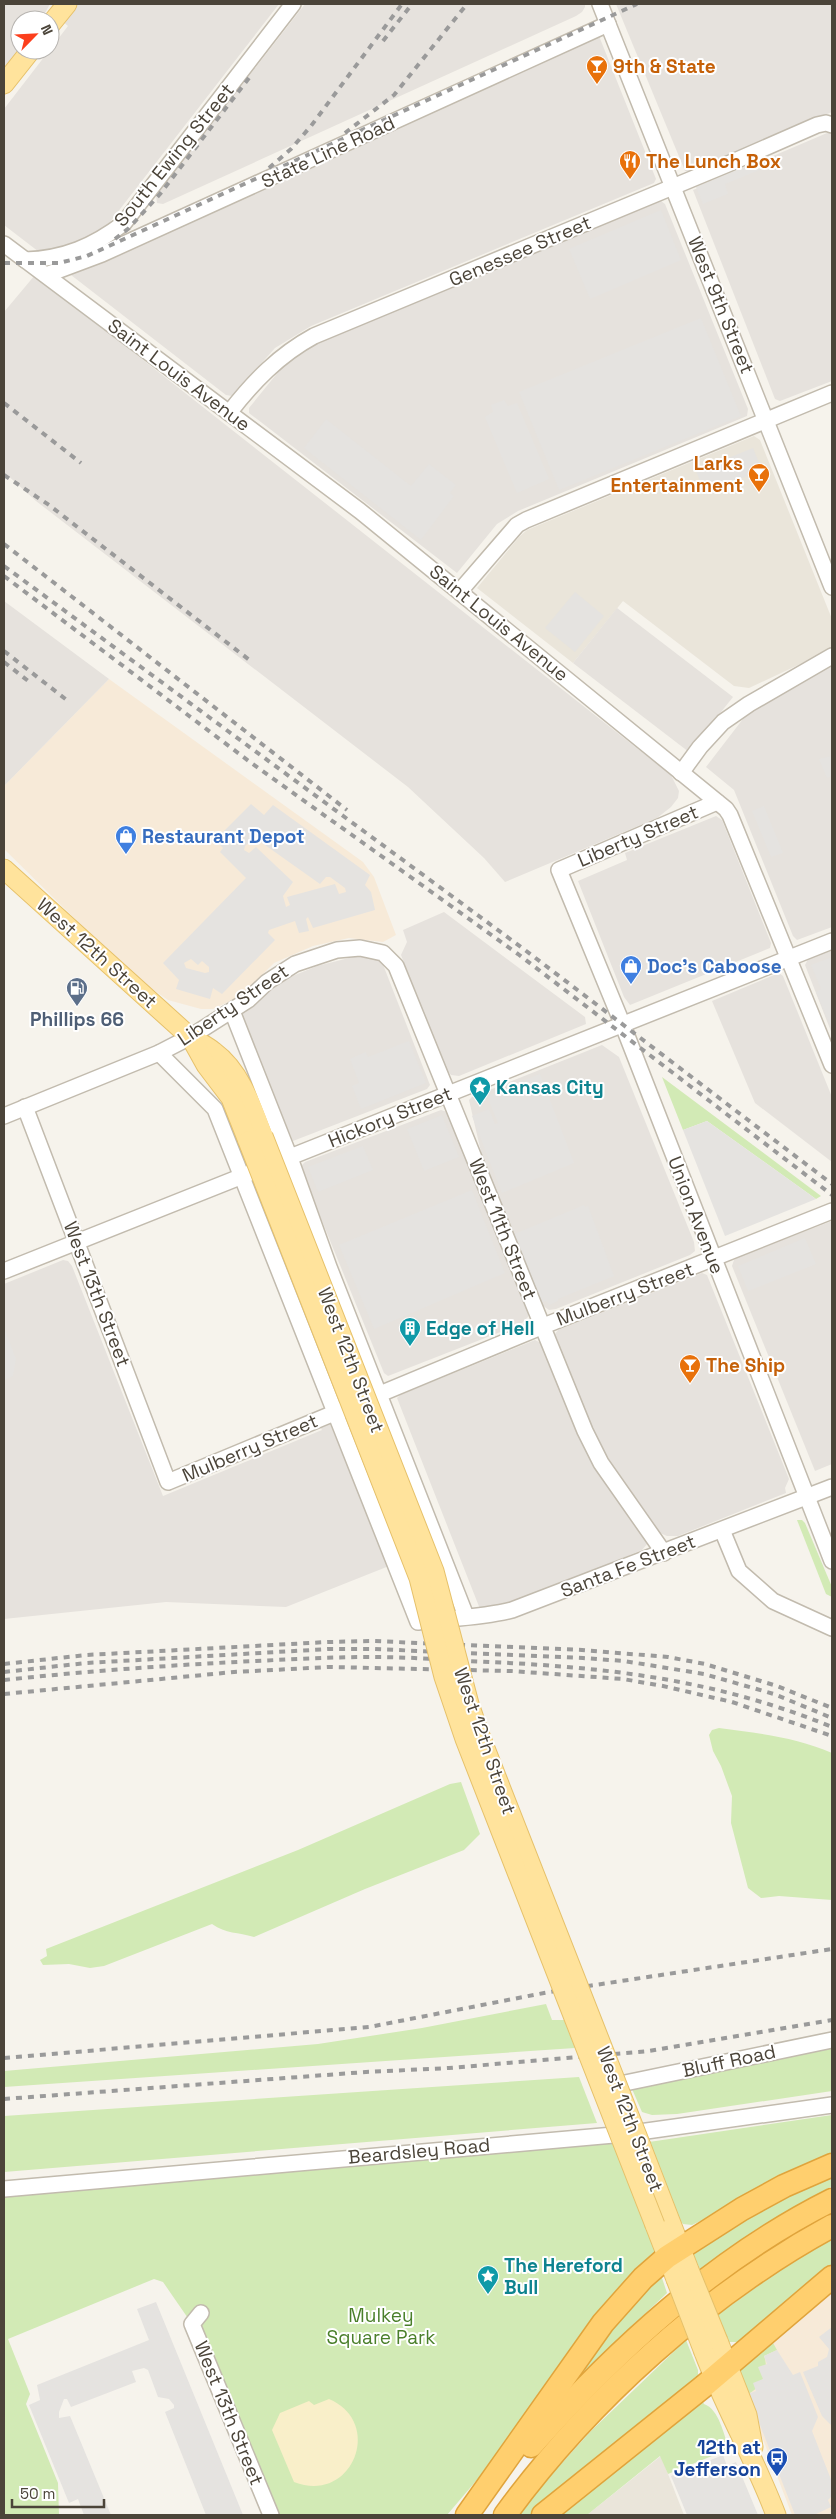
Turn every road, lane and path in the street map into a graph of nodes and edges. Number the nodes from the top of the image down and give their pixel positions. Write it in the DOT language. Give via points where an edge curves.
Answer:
graph roads {
  1 [pos="294,4"];
  2 [pos="600,4"];
  3 [pos="608,24"];
  4 [pos="23,60"];
  5 [pos="4,84"];
  6 [pos="832,125"];
  7 [pos="673,187"];
  8 [pos="4,244"];
  9 [pos="25,260"];
  10 [pos="46,275"];
  11 [pos="832,393"];
  12 [pos="229,413"];
  13 [pos="767,420"];
  14 [pos="832,587"];
  15 [pos="460,591"];
  16 [pos="832,656"];
  17 [pos="681,772"];
  18 [pos="717,802"];
  19 [pos="559,870"];
  20 [pos="5,874"];
  21 [pos="832,941"];
  22 [pos="383,952"];
  23 [pos="789,958"];
  24 [pos="232,1011"];
  25 [pos="622,1023"];
  26 [pos="190,1037"];
  27 [pos="159,1053"];
  28 [pos="832,1065"];
  29 [pos="449,1093"];
  30 [pos="25,1107"];
  31 [pos="4,1116"];
  32 [pos="290,1158"];
  33 [pos="266,1166"];
  34 [pos="241,1176"];
  35 [pos="832,1211"];
  36 [pos="77,1242"];
  37 [pos="713,1260"];
  38 [pos="4,1271"];
  39 [pos="541,1327"];
  40 [pos="353,1388"];
  41 [pos="379,1394"];
  42 [pos="335,1413"];
  43 [pos="168,1482"];
  44 [pos="832,1487"];
  45 [pos="807,1497"];
  46 [pos="722,1530"];
  47 [pos="664,1553"];
  48 [pos="832,1561"];
  49 [pos="466,1616"];
  50 [pos="418,1622"];
  51 [pos="832,1628"];
  52 [pos="832,2040"];
  53 [pos="625,2083"];
  54 [pos="832,2105"];
  55 [pos="832,2165"];
  56 [pos="4,2189"];
  57 [pos="832,2200"];
  58 [pos="832,2226"];
  59 [pos="674,2252"];
  60 [pos="832,2277"];
  61 [pos="202,2313"];
  62 [pos="721,2372"];
  63 [pos="271,2515"];
  64 [pos="468,2515"];
  65 [pos="476,2515"];
  66 [pos="505,2515"];
  67 [pos="543,2515"];
  68 [pos="776,2515"];
  1 -- 9 [label="street, South Ewing Street" via="124,223 84,248 61,256"];
  2 -- 3 [label="street, West 9th Street"];
  3 -- 7 [label="street, West 9th Street"];
  3 -- 10 [label="street, State Line Road" via="154,231"];
  4 -- 5 [label="main road"];
  6 -- 7 [label="street, Genessee Street" via="818,125"];
  7 -- 12 [label="street, Genessee Street" via="314,336 267,369"];
  7 -- 13 [label="street, West 9th Street"];
  8 -- 9 [label="street, Saint Louis Avenue"];
  9 -- 10 [label="street, Saint Louis Avenue"];
  10 -- 12 [label="street, Saint Louis Avenue"];
  11 -- 13 [label="street"];
  12 -- 15 [label="street, Saint Louis Avenue"];
  13 -- 14 [label="street, West 9th Street"];
  13 -- 15 [label="street" via="517,525"];
  15 -- 17 [label="street, Saint Louis Avenue"];
  16 -- 17 [label="street" via="723,722"];
  17 -- 18 [label="street, Saint Louis Avenue"];
  18 -- 19 [label="street, Liberty Street"];
  18 -- 23 [label="street, Saint Louis Avenue" via="730,815"];
  19 -- 25 [label="street, Union Avenue"];
  20 -- 26 [label="main road, West 12th Street"];
  21 -- 23 [label="street, Hickory Street"];
  22 -- 24 [label="street, Liberty Street" via="360,948 337,950 295,964"];
  22 -- 29 [label="street, West 11th Street" via="396,966"];
  23 -- 25 [label="street, Hickory Street"];
  23 -- 28 [label="street, Saint Louis Avenue"];
  24 -- 26 [label="street, Liberty Street"];
  24 -- 32 [label="street, West 12th Street"];
  25 -- 29 [label="street, Hickory Street"];
  25 -- 37 [label="street, Union Avenue"];
  26 -- 27 [label="street, Liberty Street"];
  26 -- 59 [label="main road, West 12th Street, bridge" via="256,1139 419,1578 444,1677 465,1739"];
  27 -- 30 [label="street, Liberty Street"];
  27 -- 34 [label="street, West 12th Street" via="215,1109"];
  29 -- 32 [label="street, Hickory Street"];
  29 -- 39 [label="street, West 11th Street"];
  30 -- 31 [label="street, Liberty Street"];
  30 -- 36 [label="street, West 13th Street"];
  32 -- 33 [label="street, Hickory Street"];
  32 -- 41 [label="street, West 12th Street"];
  33 -- 34 [label="street, Hickory Street"];
  33 -- 40 [label="street"];
  34 -- 36 [label="street, Hickory Street"];
  34 -- 42 [label="street, West 12th Street"];
  35 -- 37 [label="street, Mulberry Street"];
  36 -- 38 [label="street, Hickory Street"];
  36 -- 43 [label="street, West 13th Street"];
  37 -- 39 [label="street, Mulberry Street"];
  37 -- 45 [label="street, Union Avenue"];
  39 -- 41 [label="street, Mulberry Street"];
  39 -- 47 [label="street, West 11th Street" via="601,1463"];
  41 -- 42 [label="street, Mulberry Street"];
  41 -- 49 [label="street, West 12th Street"];
  42 -- 43 [label="street, Mulberry Street"];
  42 -- 50 [label="street, West 12th Street"];
  44 -- 45 [label="street, Santa Fe Street"];
  45 -- 46 [label="street, Santa Fe Street"];
  45 -- 48 [label="street, Union Avenue"];
  46 -- 47 [label="street, Santa Fe Street"];
  46 -- 51 [label="street" via="739,1571 773,1601"];
  47 -- 49 [label="street, Santa Fe Street" via="512,1610 482,1617"];
  49 -- 50 [label="street, Santa Fe Street"];
  52 -- 53 [label="street, Bluff Road"];
  54 -- 56 [label="street, Beardsley Road" via="625,2134"];
  55 -- 59 [label="highway" via="742,2209"];
  57 -- 65 [label="highway" via="789,2223 722,2269 623,2350 550,2424"];
  58 -- 66 [label="highway" via="758,2272 646,2361 577,2427"];
  59 -- 62 [label="main road, West 12th Street, bridge"];
  59 -- 64 [label="highway" via="643,2278 603,2322"];
  60 -- 62 [label="highway"];
  61 -- 63 [label="street, West 13th Street" via="192,2324"];
  62 -- 67 [label="highway"];
  62 -- 68 [label="main road, West 12th Street" via="747,2416 756,2463"];
}
